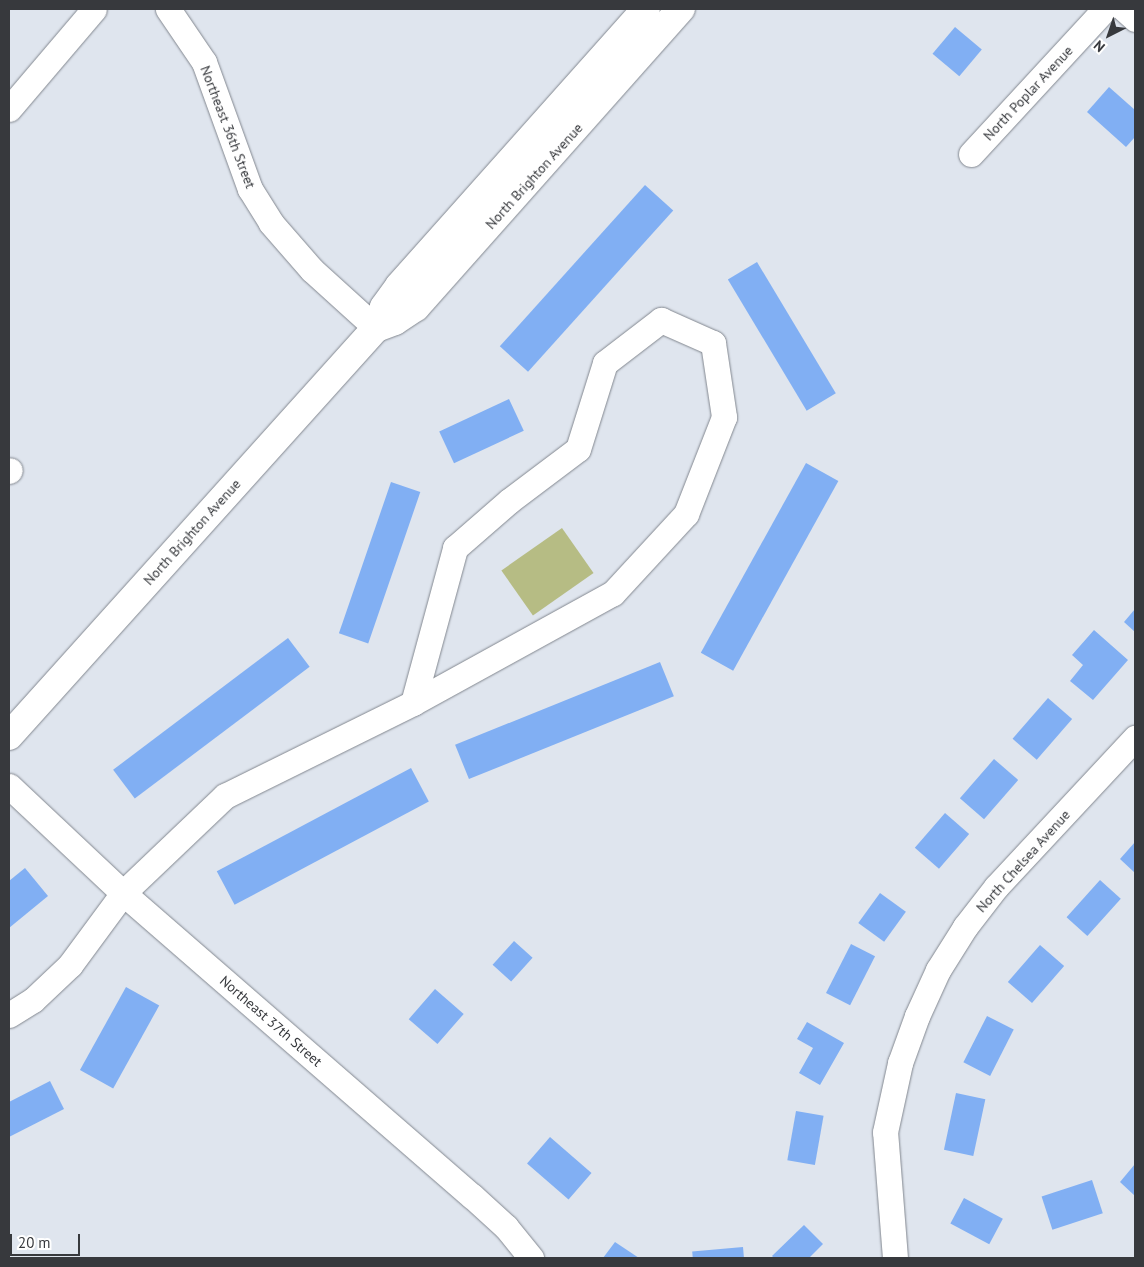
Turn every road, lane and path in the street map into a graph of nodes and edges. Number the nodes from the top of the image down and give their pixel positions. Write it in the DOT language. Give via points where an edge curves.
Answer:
graph roads {
  1 [pos="94,9"];
  2 [pos="168,9"];
  3 [pos="646,9"];
  4 [pos="681,9"];
  5 [pos="1105,9"];
  6 [pos="1124,9"];
  7 [pos="1135,19"];
  8 [pos="9,109"];
  9 [pos="971,154"];
  10 [pos="376,328"];
  11 [pos="413,703"];
  12 [pos="9,736"];
  13 [pos="1135,738"];
  14 [pos="9,786"];
  15 [pos="124,894"];
  16 [pos="9,1015"];
  17 [pos="532,1258"];
  18 [pos="895,1258"];
  1 -- 8 [label="street"];
  2 -- 10 [label="street, Northeast 36th Street" via="204,62 250,188 271,223 312,270"];
  3 -- 10 [label="main road, North Brighton Avenue" via="399,286 384,307"];
  4 -- 10 [label="main road, North Brighton Avenue" via="416,308"];
  5 -- 9 [label="street, North Poplar Avenue"];
  6 -- 7 [label="street"];
  10 -- 12 [label="main road, North Brighton Avenue"];
  11 -- 11 [label="street" via="613,593 686,514 724,417 713,343 661,320 605,363 578,448 455,548"];
  11 -- 15 [label="street" via="225,796"];
  13 -- 18 [label="street, North Chelsea Avenue" via="996,888 965,927 938,970 900,1063 884,1132"];
  14 -- 15 [label="street, Northeast 37th Street"];
  15 -- 16 [label="street" via="70,965 33,1000"];
  15 -- 17 [label="street, Northeast 37th Street" via="472,1196 506,1227"];
}
